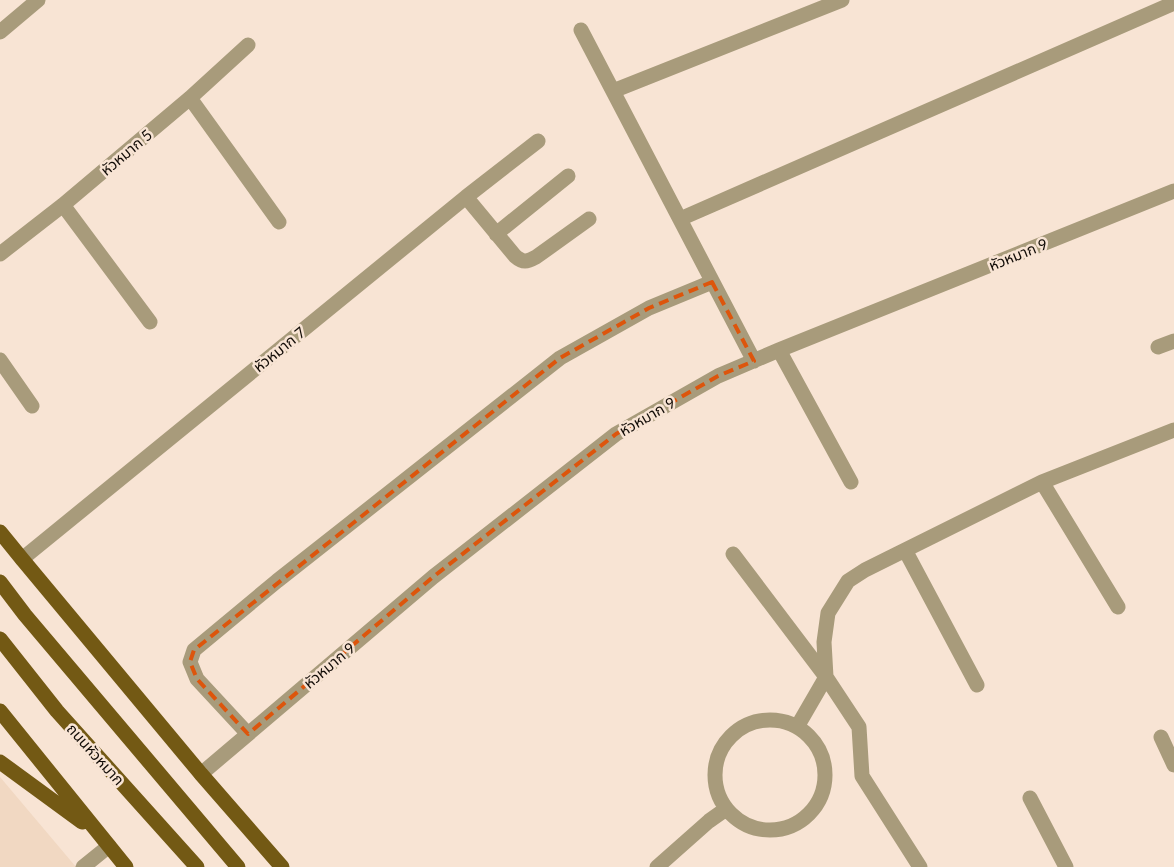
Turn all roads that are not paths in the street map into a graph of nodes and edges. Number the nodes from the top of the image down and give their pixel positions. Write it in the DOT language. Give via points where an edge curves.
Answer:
graph roads {
  1 [pos="38,0"];
  2 [pos="842,0"];
  3 [pos="1174,3"];
  4 [pos="581,30"];
  5 [pos="0,32"];
  6 [pos="248,45"];
  7 [pos="612,91"];
  8 [pos="190,98"];
  9 [pos="538,141"];
  10 [pos="568,176"];
  11 [pos="1174,192"];
  12 [pos="466,197"];
  13 [pos="63,205"];
  14 [pos="589,219"];
  15 [pos="680,219"];
  16 [pos="279,222"];
  17 [pos="496,234"];
  18 [pos="0,254"];
  19 [pos="712,282"];
  20 [pos="150,322"];
  21 [pos="1174,341"];
  22 [pos="1158,347"];
  23 [pos="779,350"];
  24 [pos="0,360"];
  25 [pos="754,360"];
  26 [pos="32,406"];
  27 [pos="1174,430"];
  28 [pos="851,482"];
  29 [pos="1042,482"];
  30 [pos="0,532"];
  31 [pos="905,550"];
  32 [pos="733,554"];
  33 [pos="22,559"];
  34 [pos="0,582"];
  35 [pos="1118,607"];
  36 [pos="0,639"];
  37 [pos="826,678"];
  38 [pos="977,685"];
  39 [pos="0,711"];
  40 [pos="797,727"];
  41 [pos="248,734"];
  42 [pos="1161,737"];
  43 [pos="0,762"];
  44 [pos="1174,765"];
  45 [pos="201,774"];
  46 [pos="1030,798"];
  47 [pos="726,808"];
  48 [pos="104,840"];
  49 [pos="83,867"];
  50 [pos="126,867"];
  51 [pos="196,867"];
  52 [pos="238,867"];
  53 [pos="282,867"];
  54 [pos="657,867"];
  55 [pos="920,867"];
  56 [pos="1066,867"];
  1 -- 5 [label="street"];
  2 -- 7 [label="street"];
  3 -- 15 [label="street"];
  4 -- 7 [label="street"];
  6 -- 8 [label="street, หัวหมาก 5"];
  7 -- 15 [label="street"];
  8 -- 13 [label="street, หัวหมาก 5"];
  8 -- 16 [label="street"];
  9 -- 12 [label="street, หัวหมาก 7"];
  10 -- 17 [label="street"];
  11 -- 23 [label="street, หัวหมาก 9"];
  12 -- 17 [label="street"];
  12 -- 33 [label="street, หัวหมาก 7"];
  13 -- 18 [label="street, หัวหมาก 5"];
  13 -- 20 [label="street"];
  14 -- 17 [label="street" via="524,262"];
  15 -- 19 [label="street"];
  19 -- 25 [label="street"];
  19 -- 41 [label="street" via="649,308 560,358 194,650 190,662 197,679"];
  21 -- 22 [label="street"];
  23 -- 25 [label="street, หัวหมาก 9"];
  23 -- 28 [label="street"];
  24 -- 26 [label="street"];
  25 -- 41 [label="street, หัวหมาก 9" via="718,376 616,434 433,577"];
  27 -- 29 [label="street"];
  29 -- 31 [label="street"];
  29 -- 35 [label="street"];
  30 -- 33 [label="main road"];
  31 -- 37 [label="street" via="848,581 828,613 824,642"];
  31 -- 38 [label="street"];
  32 -- 37 [label="street"];
  33 -- 45 [label="main road"];
  34 -- 52 [label="main road"];
  36 -- 51 [label="main road, ถนนหัวหมาก" via="57,711"];
  37 -- 40 [label="street"];
  37 -- 55 [label="street" via="859,727 862,776"];
  39 -- 48 [label="main road"];
  40 -- 47 [label="street" via="777,720 759,720 741,727 727,739 718,755 715,774 718,792"];
  40 -- 47 [label="street" via="810,737 820,752 825,769 824,787 817,804 806,817 790,826 773,830 755,828 739,821"];
  41 -- 45 [label="street, หัวหมาก 9"];
  42 -- 44 [label="street"];
  43 -- 48 [label="main road"];
  45 -- 53 [label="main road"];
  46 -- 56 [label="street"];
  47 -- 54 [label="street"];
  48 -- 49 [label="street"];
  48 -- 50 [label="main road"];
}
